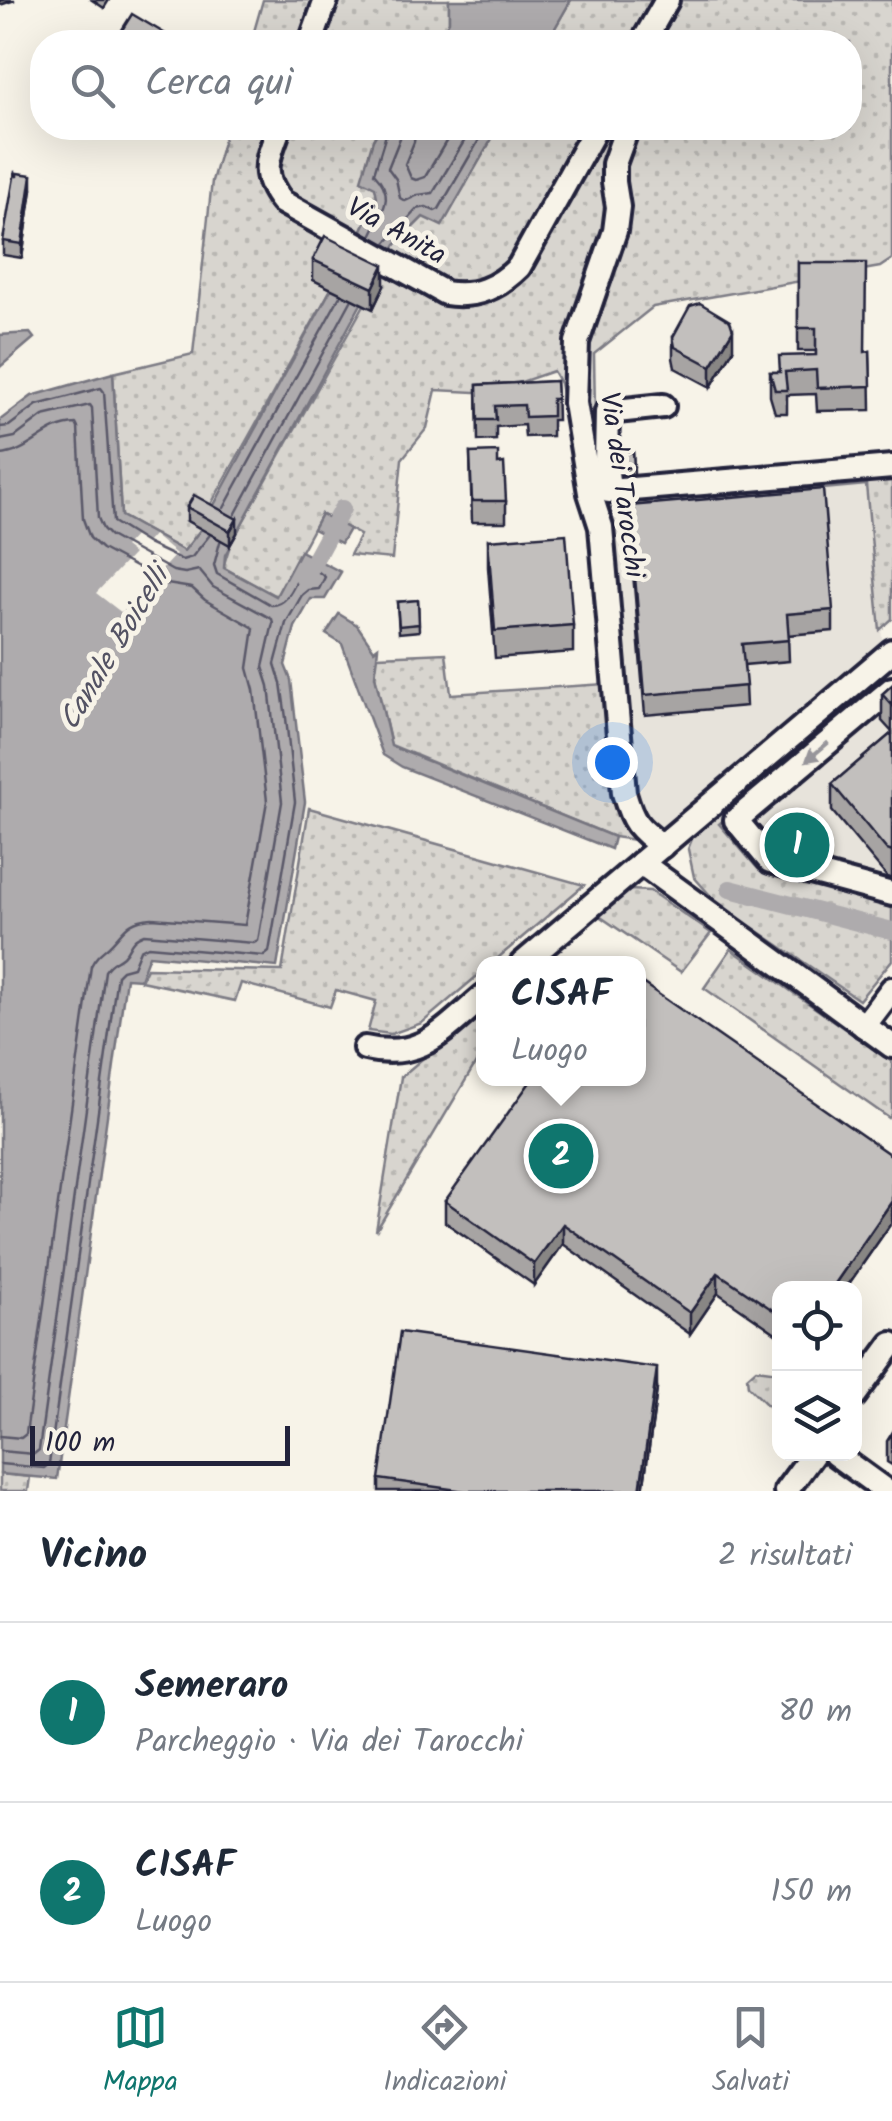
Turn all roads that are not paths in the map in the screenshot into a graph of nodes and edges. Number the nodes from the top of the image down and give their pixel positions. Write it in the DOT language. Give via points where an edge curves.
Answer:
graph roads {
  1 [pos="326,0"];
  2 [pos="666,0"];
  3 [pos="315,30"];
  4 [pos="649,30"];
  5 [pos="275,140"];
  6 [pos="589,140"];
  7 [pos="623,140"];
  8 [pos="664,406"];
  9 [pos="892,466"];
  10 [pos="599,492"];
  11 [pos="888,664"];
  12 [pos="892,689"];
  13 [pos="662,846"];
  14 [pos="641,864"];
  15 [pos="892,894"];
  16 [pos="532,956"];
  17 [pos="892,990"];
  18 [pos="476,1002"];
  19 [pos="864,1026"];
  20 [pos="892,1046"];
  21 [pos="365,1048"];
  22 [pos="892,1344"];
  23 [pos="862,1385"];
  24 [pos="808,1461"];
  25 [pos="844,1461"];
  26 [pos="786,1491"];
  27 [pos="886,1491"];
  1 -- 3 [label="street"];
  2 -- 4 [label="street"];
  5 -- 6 [label="street, Via Anita" via="266,170 288,207 445,294 461,296 493,287 519,268"];
  7 -- 10 [label="street, Via dei Tarocchi" via="614,164 615,231 576,342 576,403"];
  8 -- 10 [label="street" via="607,412"];
  9 -- 10 [label="street"];
  10 -- 13 [label="street, Via dei Tarocchi" via="624,793 638,828"];
  11 -- 13 [label="street"];
  12 -- 15 [label="street, one-way" via="736,820 770,862"];
  13 -- 14 [label="street"];
  14 -- 16 [label="street"];
  14 -- 19 [label="street"];
  17 -- 19 [label="street"];
  18 -- 21 [label="street" via="420,1047"];
  19 -- 20 [label="street"];
  22 -- 23 [label="street"];
  24 -- 26 [label="street"];
  25 -- 27 [label="street"];
}
